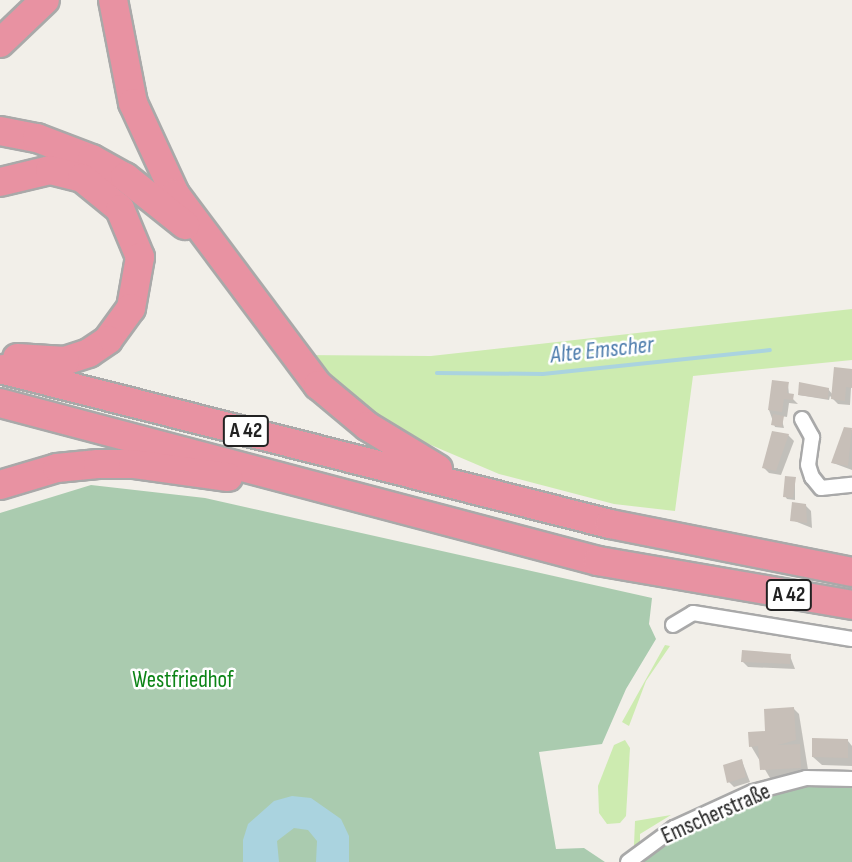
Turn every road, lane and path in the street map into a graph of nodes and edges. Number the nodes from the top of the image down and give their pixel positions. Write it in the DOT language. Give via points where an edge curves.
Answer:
graph roads {
  1 [pos="45,0"];
  2 [pos="113,0"];
  3 [pos="0,43"];
  4 [pos="0,131"];
  5 [pos="0,182"];
  6 [pos="221,257"];
  7 [pos="0,354"];
  8 [pos="0,369"];
  9 [pos="0,404"];
  10 [pos="802,419"];
  11 [pos="0,485"];
  12 [pos="852,485"];
  13 [pos="491,494"];
  14 [pos="358,496"];
  15 [pos="852,572"];
  16 [pos="852,605"];
  17 [pos="673,625"];
  18 [pos="852,639"];
  19 [pos="852,779"];
  20 [pos="628,862"];
  1 -- 3 [label="highway"];
  2 -- 6 [label="highway" via="130,90 155,156"];
  4 -- 6 [label="highway" via="57,145 125,177"];
  5 -- 7 [label="highway" via="50,170 82,178 120,209 139,257 131,308 99,347 79,358 52,362"];
  6 -- 13 [label="highway" via="294,356 345,409 410,456"];
  8 -- 13 [label="highway, A 42"];
  9 -- 14 [label="highway, A 42"];
  10 -- 12 [label="street" via="812,437 808,465 812,477 821,488"];
  11 -- 14 [label="highway" via="57,468 133,464"];
  13 -- 15 [label="highway, A 42" via="649,532"];
  14 -- 16 [label="highway, A 42" via="598,561"];
  17 -- 18 [label="street" via="692,613"];
  19 -- 20 [label="street, Emscherstraße" via="806,778 753,792 674,828"];
}
